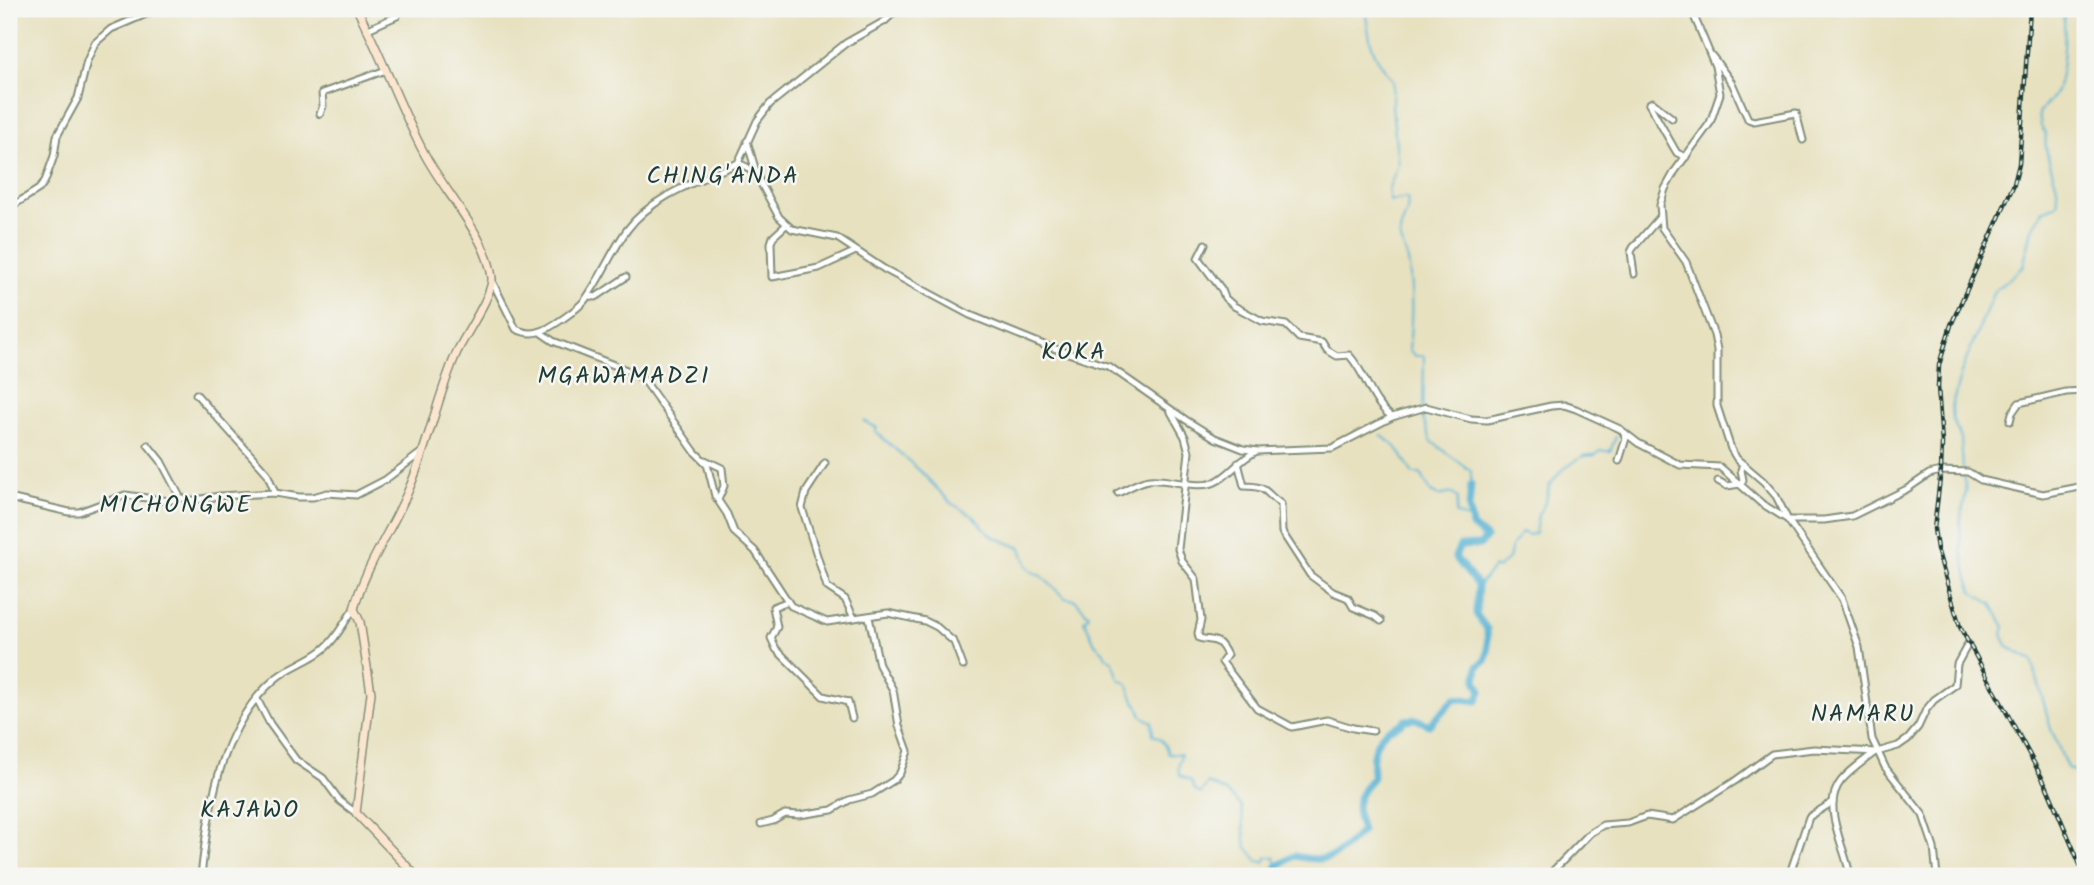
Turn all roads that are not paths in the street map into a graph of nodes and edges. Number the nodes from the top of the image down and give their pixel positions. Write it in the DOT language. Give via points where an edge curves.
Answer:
graph roads {
  1 [pos="158,9"];
  2 [pos="357,9"];
  3 [pos="394,9"];
  4 [pos="898,9"];
  5 [pos="1691,9"];
  6 [pos="368,29"];
  7 [pos="1710,53"];
  8 [pos="386,70"];
  9 [pos="320,114"];
  10 [pos="1672,118"];
  11 [pos="1803,140"];
  12 [pos="747,141"];
  13 [pos="1686,157"];
  14 [pos="738,163"];
  15 [pos="758,178"];
  16 [pos="9,208"];
  17 [pos="1660,217"];
  18 [pos="786,225"];
  19 [pos="1205,244"];
  20 [pos="856,251"];
  21 [pos="1634,274"];
  22 [pos="626,277"];
  23 [pos="492,281"];
  24 [pos="589,296"];
  25 [pos="540,332"];
  26 [pos="2085,391"];
  27 [pos="195,394"];
  28 [pos="1170,410"];
  29 [pos="1392,417"];
  30 [pos="2010,421"];
  31 [pos="1620,429"];
  32 [pos="148,445"];
  33 [pos="1258,451"];
  34 [pos="422,452"];
  35 [pos="704,460"];
  36 [pos="1619,461"];
  37 [pos="825,463"];
  38 [pos="1238,463"];
  39 [pos="1743,464"];
  40 [pos="1718,481"];
  41 [pos="1187,483"];
  42 [pos="1740,484"];
  43 [pos="2085,486"];
  44 [pos="275,493"];
  45 [pos="1118,493"];
  46 [pos="180,497"];
  47 [pos="9,498"];
  48 [pos="718,500"];
  49 [pos="1788,520"];
  50 [pos="786,602"];
  51 [pos="354,609"];
  52 [pos="869,617"];
  53 [pos="854,618"];
  54 [pos="1381,621"];
  55 [pos="1968,644"];
  56 [pos="963,666"];
  57 [pos="257,699"];
  58 [pos="852,718"];
  59 [pos="1373,731"];
  60 [pos="1876,752"];
  61 [pos="1833,802"];
  62 [pos="356,813"];
  63 [pos="761,824"];
  64 [pos="201,876"];
  65 [pos="416,876"];
  66 [pos="1548,876"];
  67 [pos="1790,876"];
  68 [pos="1850,876"];
  69 [pos="1937,876"];
  1 -- 16 [label="street" via="111,29 95,43 78,98 57,136 45,181"];
  2 -- 6 [label="street"];
  3 -- 6 [label="street" via="397,16 393,20"];
  4 -- 12 [label="street" via="846,43 770,104"];
  5 -- 7 [label="street"];
  6 -- 8 [label="street"];
  7 -- 11 [label="street" via="1732,83 1748,119 1796,113"];
  7 -- 13 [label="street" via="1720,94 1710,123"];
  8 -- 9 [label="street" via="322,93"];
  8 -- 23 [label="street" via="426,158 481,244"];
  10 -- 13 [label="street" via="1652,102 1648,104 1674,148"];
  12 -- 14 [label="street"];
  12 -- 15 [label="street"];
  13 -- 17 [label="street" via="1665,189"];
  14 -- 15 [label="street"];
  14 -- 24 [label="street" via="645,211 622,237"];
  15 -- 18 [label="street"];
  17 -- 21 [label="street" via="1631,252"];
  17 -- 39 [label="street" via="1686,262 1714,335 1717,406 1731,449"];
  18 -- 20 [label="street" via="837,238"];
  18 -- 20 [label="street" via="771,243 772,277 819,268"];
  19 -- 29 [label="street" via="1198,258 1225,298 1249,315 1286,326 1299,338 1322,342 1337,356 1349,355 1379,408"];
  20 -- 28 [label="street" via="971,315 1110,367"];
  22 -- 24 [label="street" via="596,297"];
  23 -- 25 [label="street" via="516,329"];
  23 -- 34 [label="street" via="447,376"];
  24 -- 25 [label="street"];
  25 -- 35 [label="street" via="644,380"];
  26 -- 30 [label="street" via="2019,402"];
  27 -- 44 [label="street" via="267,473"];
  28 -- 33 [label="street" via="1222,441"];
  28 -- 41 [label="street" via="1188,446"];
  29 -- 31 [label="street" via="1424,408 1487,420 1564,405"];
  29 -- 33 [label="street" via="1332,447"];
  31 -- 36 [label="street" via="1626,438"];
  31 -- 42 [label="street" via="1680,465 1720,467"];
  32 -- 46 [label="street"];
  33 -- 38 [label="street"];
  34 -- 44 [label="street" via="404,468 356,495 327,493 307,498"];
  34 -- 51 [label="street"];
  35 -- 48 [label="street"];
  35 -- 48 [label="street" via="722,468 724,486"];
  37 -- 53 [label="street" via="806,492 803,508 827,587 845,600"];
  38 -- 41 [label="street" via="1216,482"];
  38 -- 54 [label="street" via="1244,486 1269,491 1281,504 1282,532 1310,575"];
  39 -- 42 [label="street"];
  39 -- 49 [label="street" via="1768,486"];
  40 -- 42 [label="street" via="1727,486"];
  41 -- 45 [label="street" via="1146,480"];
  41 -- 59 [label="street" via="1178,549 1196,579 1199,638 1219,642 1227,655 1222,662 1257,708 1292,727 1327,720"];
  42 -- 49 [label="street"];
  43 -- 49 [label="street" via="2043,495 1981,480 1968,472 1933,473 1852,516"];
  44 -- 46 [label="street" via="189,501"];
  46 -- 47 [label="street" via="169,501 125,495 79,512"];
  48 -- 50 [label="street" via="733,531 755,551"];
  49 -- 60 [label="street" via="1838,591 1848,613 1859,647"];
  50 -- 53 [label="street" via="824,621"];
  50 -- 58 [label="street" via="773,607 777,627 771,638 776,649 823,696 848,702"];
  51 -- 57 [label="street" via="327,646 276,678"];
  51 -- 62 [label="street" via="371,688"];
  52 -- 53 [label="street"];
  52 -- 56 [label="street" via="900,614 937,627 954,642"];
  52 -- 63 [label="street" via="879,665 893,690 908,751 900,773 872,794 832,810 785,814"];
  55 -- 60 [label="street" via="1957,664 1955,685 1930,705 1908,739"];
  57 -- 62 [label="street" via="296,760 323,778"];
  57 -- 64 [label="street" via="235,730 219,776"];
  60 -- 61 [label="street" via="1843,779"];
  60 -- 66 [label="street" via="1814,749 1772,754 1673,820 1647,816 1590,832"];
  60 -- 69 [label="street" via="1923,815"];
  61 -- 67 [label="street" via="1810,817"];
  61 -- 68 [label="street"];
  62 -- 65 [label="street"];
}
